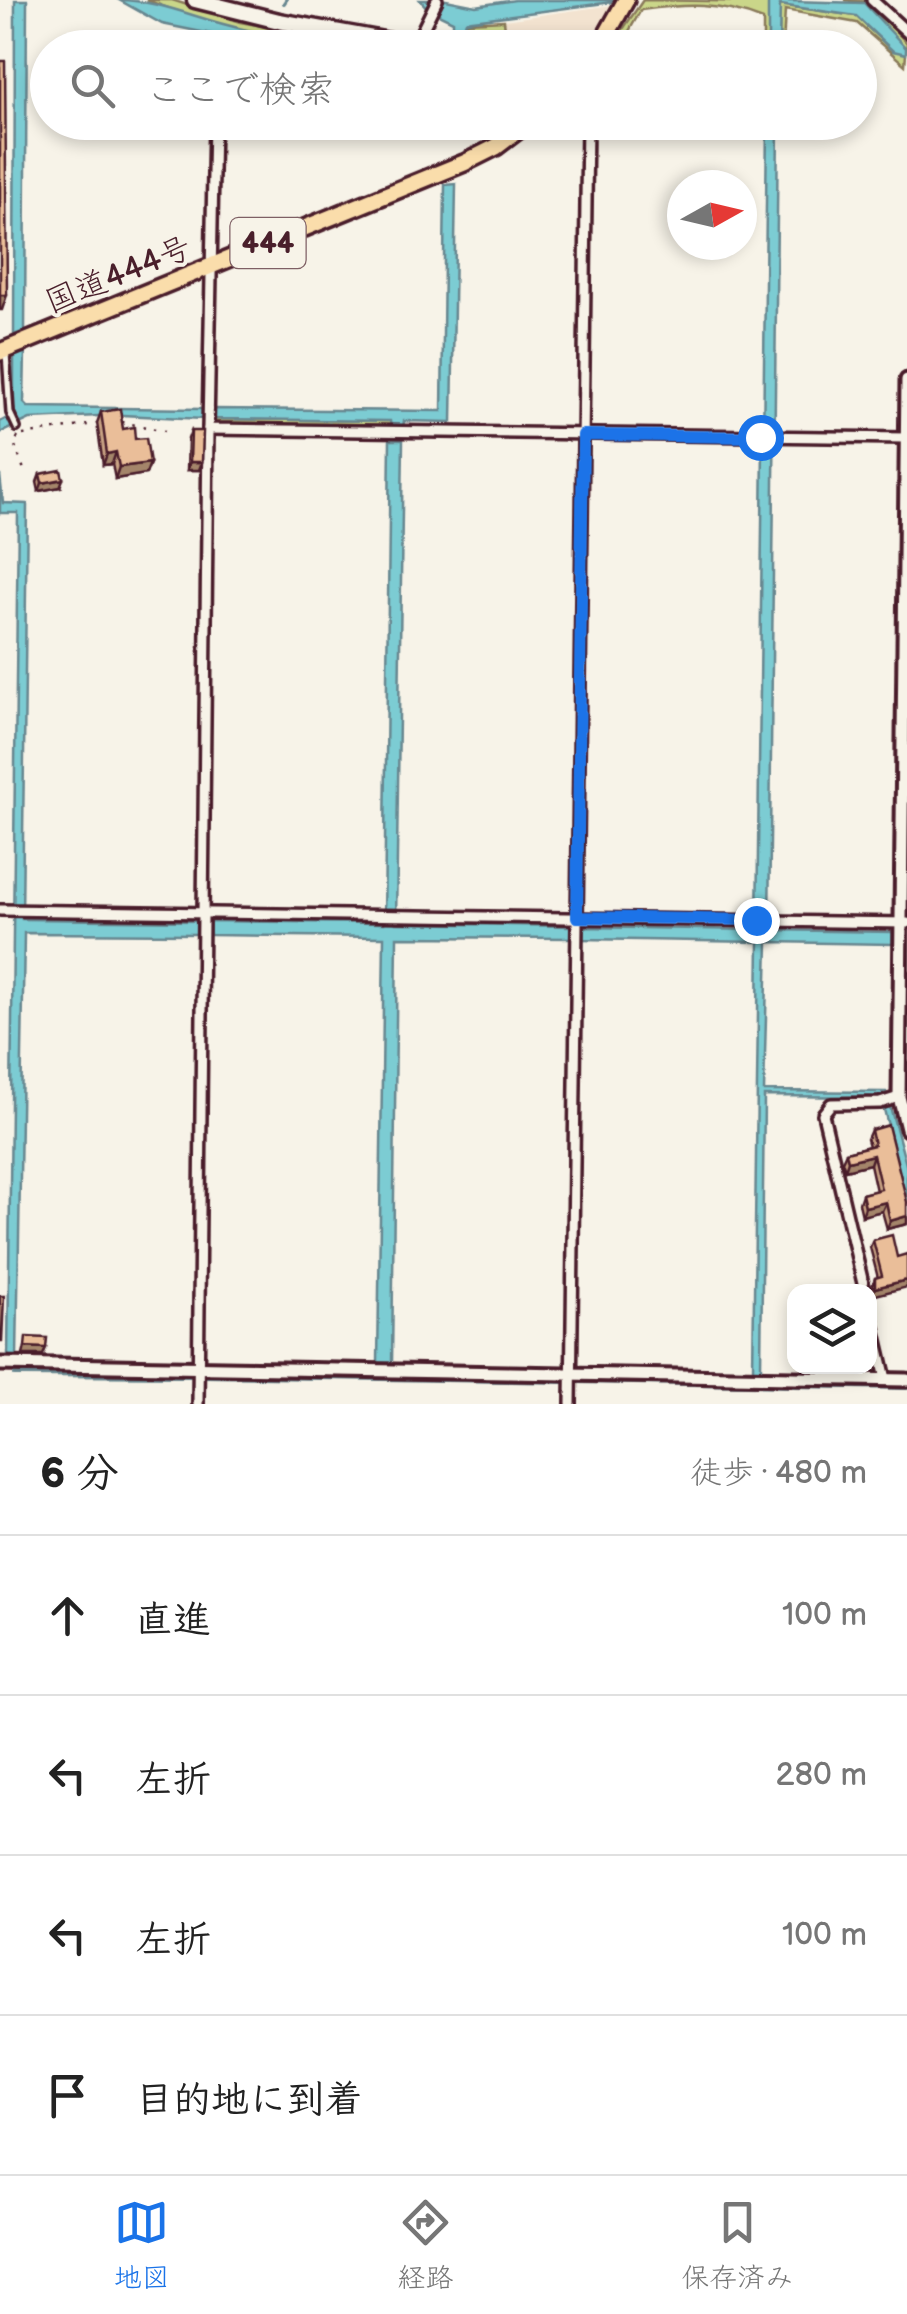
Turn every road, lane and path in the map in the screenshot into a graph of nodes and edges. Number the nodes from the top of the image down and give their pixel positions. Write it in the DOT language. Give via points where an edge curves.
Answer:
graph roads {
  1 [pos="195,0"];
  2 [pos="436,0"];
  3 [pos="626,0"];
  4 [pos="872,0"];
  5 [pos="330,30"];
  6 [pos="426,30"];
  7 [pos="610,30"];
  8 [pos="907,32"];
  9 [pos="214,140"];
  10 [pos="505,140"];
  11 [pos="587,140"];
  12 [pos="210,267"];
  13 [pos="3,351"];
  14 [pos="907,380"];
  15 [pos="118,421"];
  16 [pos="102,423"];
  17 [pos="208,429"];
  18 [pos="165,430"];
  19 [pos="18,432"];
  20 [pos="583,435"];
  21 [pos="906,438"];
  22 [pos="907,474"];
  23 [pos="26,475"];
  24 [pos="4,910"];
  25 [pos="204,911"];
  26 [pos="577,917"];
  27 [pos="904,922"];
  28 [pos="890,1100"];
  29 [pos="907,1129"];
  30 [pos="863,1284"];
  31 [pos="877,1341"];
  32 [pos="0,1364"];
  33 [pos="198,1367"];
  34 [pos="571,1373"];
  35 [pos="886,1379"];
  36 [pos="907,1380"];
  37 [pos="198,1404"];
  38 [pos="571,1404"];
  1 -- 5 [label="main road"];
  2 -- 6 [label="street"];
  3 -- 7 [label="highway"];
  4 -- 8 [label="street"];
  9 -- 12 [label="street"];
  10 -- 12 [label="highway, 国道444号 / 444" via="464,164"];
  11 -- 20 [label="street"];
  12 -- 13 [label="highway, 国道444号 / 444"];
  12 -- 17 [label="street"];
  13 -- 19 [label="lane"];
  14 -- 21 [label="street"];
  15 -- 18 [label="path"];
  16 -- 19 [label="path"];
  17 -- 20 [label="street"];
  17 -- 25 [label="street"];
  19 -- 23 [label="path" via="14,443"];
  20 -- 21 [label="street"];
  20 -- 26 [label="street"];
  21 -- 22 [label="street"];
  22 -- 27 [label="street"];
  24 -- 25 [label="street"];
  25 -- 26 [label="street"];
  25 -- 33 [label="street"];
  26 -- 27 [label="street"];
  26 -- 34 [label="street"];
  27 -- 28 [label="street"];
  28 -- 29 [label="street"];
  28 -- 30 [label="street" via="830,1104 823,1114"];
  31 -- 35 [label="street"];
  32 -- 33 [label="street"];
  33 -- 34 [label="street"];
  33 -- 37 [label="street"];
  34 -- 35 [label="street"];
  34 -- 38 [label="street"];
  35 -- 36 [label="street"];
}
